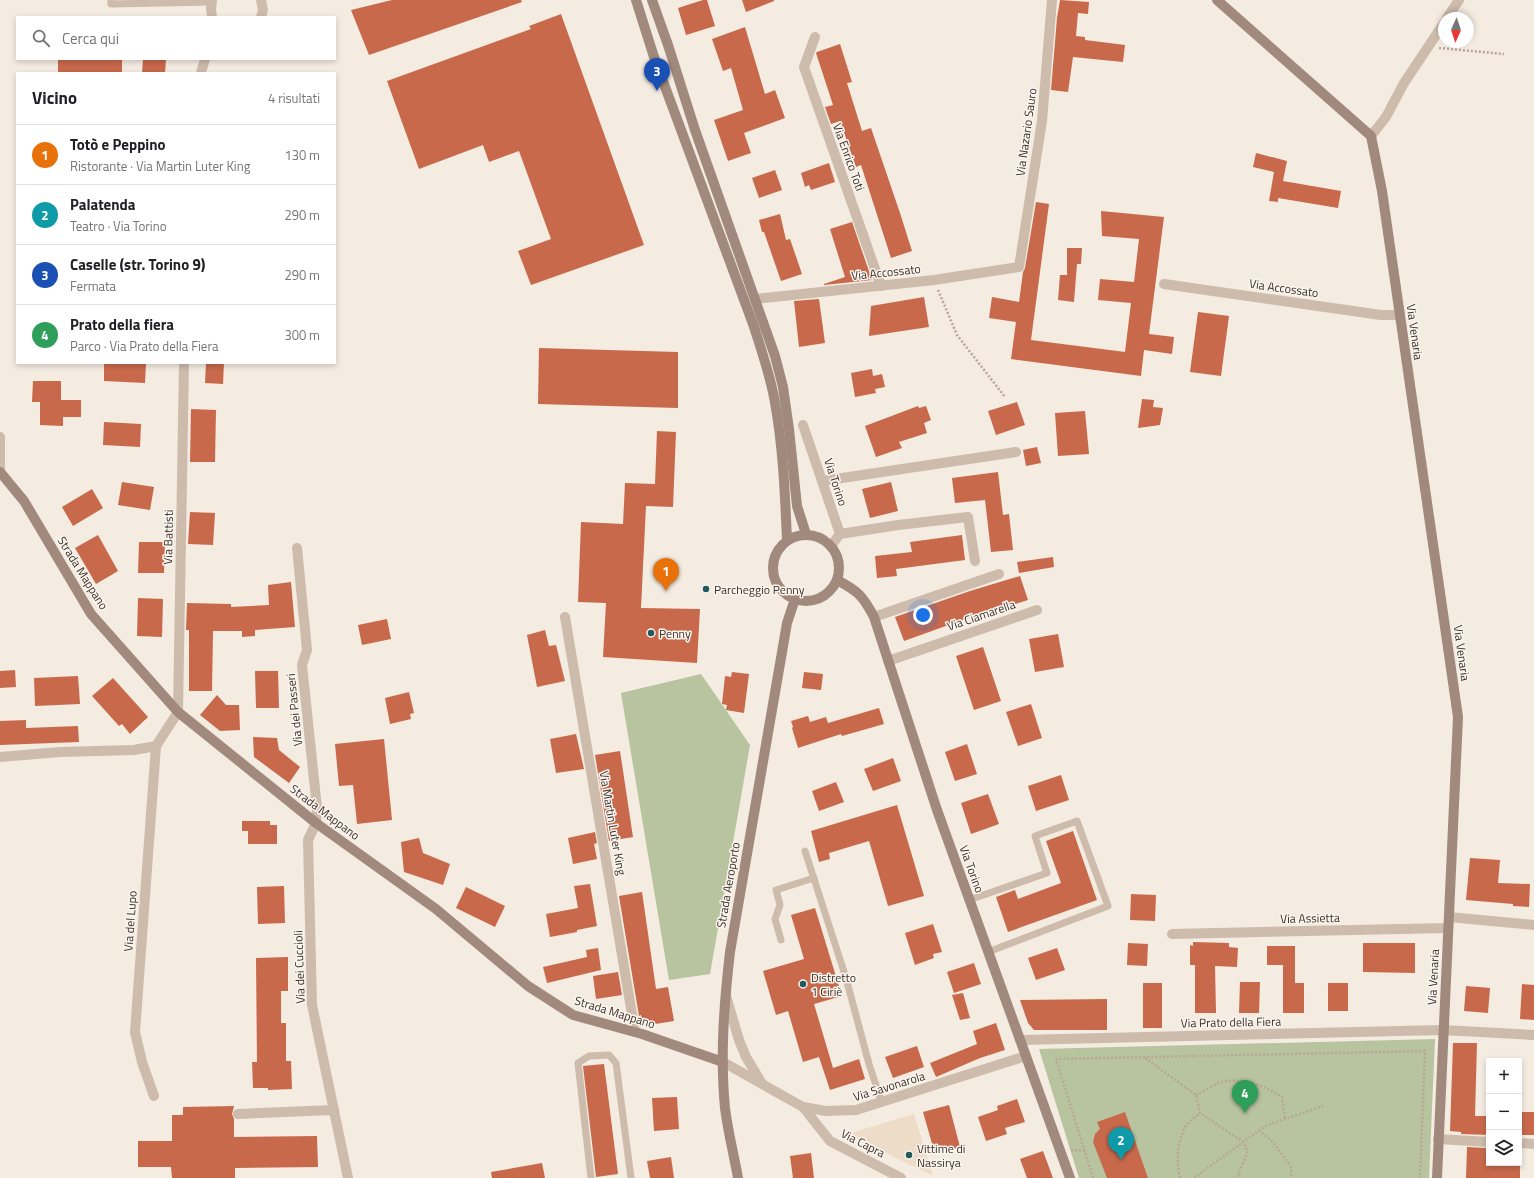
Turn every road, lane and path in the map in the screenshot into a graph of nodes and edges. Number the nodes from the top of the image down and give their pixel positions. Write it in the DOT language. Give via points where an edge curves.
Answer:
graph roads {
  1 [pos="636,0"];
  2 [pos="652,0"];
  3 [pos="1052,0"];
  4 [pos="1217,0"];
  5 [pos="1459,0"];
  6 [pos="165,1"];
  7 [pos="212,1"];
  8 [pos="265,1"];
  9 [pos="111,2"];
  10 [pos="1451,12"];
  11 [pos="212,16"];
  12 [pos="261,16"];
  13 [pos="1438,32"];
  14 [pos="814,37"];
  15 [pos="1428,47"];
  16 [pos="1504,54"];
  17 [pos="205,60"];
  18 [pos="201,72"];
  19 [pos="1371,136"];
  20 [pos="1019,267"];
  21 [pos="934,280"];
  22 [pos="1164,284"];
  23 [pos="881,286"];
  24 [pos="755,299"];
  25 [pos="1400,315"];
  26 [pos="184,364"];
  27 [pos="1005,397"];
  28 [pos="803,425"];
  29 [pos="0,438"];
  30 [pos="1016,452"];
  31 [pos="0,472"];
  32 [pos="822,481"];
  33 [pos="806,534"];
  34 [pos="840,534"];
  35 [pos="787,540"];
  36 [pos="832,546"];
  37 [pos="297,548"];
  38 [pos="975,561"];
  39 [pos="999,574"];
  40 [pos="837,580"];
  41 [pos="795,599"];
  42 [pos="1037,610"];
  43 [pos="874,617"];
  44 [pos="565,618"];
  45 [pos="888,661"];
  46 [pos="178,712"];
  47 [pos="156,746"];
  48 [pos="0,757"];
  49 [pos="316,824"];
  50 [pos="805,851"];
  51 [pos="814,878"];
  52 [pos="969,900"];
  53 [pos="1448,917"];
  54 [pos="1534,925"];
  55 [pos="1448,928"];
  56 [pos="1172,934"];
  57 [pos="780,940"];
  58 [pos="988,952"];
  59 [pos="725,994"];
  60 [pos="1443,1030"];
  61 [pos="635,1032"];
  62 [pos="1534,1035"];
  63 [pos="1020,1040"];
  64 [pos="1026,1056"];
  65 [pos="1144,1058"];
  66 [pos="723,1062"];
  67 [pos="762,1084"];
  68 [pos="1196,1095"];
  69 [pos="154,1096"];
  70 [pos="882,1103"];
  71 [pos="1323,1106"];
  72 [pos="803,1107"];
  73 [pos="334,1110"];
  74 [pos="1200,1113"];
  75 [pos="238,1114"];
  76 [pos="1285,1119"];
  77 [pos="1259,1130"];
  78 [pos="1438,1139"];
  79 [pos="1243,1142"];
  80 [pos="1486,1142"];
  81 [pos="1522,1143"];
  82 [pos="1534,1144"];
  83 [pos="348,1178"];
  84 [pos="591,1178"];
  85 [pos="627,1178"];
  86 [pos="631,1178"];
  87 [pos="738,1178"];
  88 [pos="901,1178"];
  89 [pos="1070,1178"];
  90 [pos="1093,1178"];
  91 [pos="1180,1178"];
  92 [pos="1194,1178"];
  93 [pos="1237,1178"];
  94 [pos="1291,1178"];
  95 [pos="1420,1178"];
  96 [pos="1437,1178"];
  1 -- 35 [label="street" via="654,57 766,364 779,436"];
  2 -- 24 [label="street"];
  3 -- 20 [label="street, Via Nazario Sauro" via="1042,121"];
  4 -- 19 [label="street"];
  5 -- 10 [label="street"];
  6 -- 7 [label="lane"];
  6 -- 9 [label="lane"];
  7 -- 11 [label="street"];
  8 -- 12 [label="street"];
  13 -- 15 [label="street"];
  14 -- 23 [label="street, Via Enrico Toti" via="804,67"];
  15 -- 16 [label="path"];
  15 -- 19 [label="street" via="1404,83 1386,117"];
  17 -- 18 [label="street"];
  19 -- 25 [label="street, Via Venaria" via="1382,191"];
  20 -- 21 [label="street, Via Accossato"];
  21 -- 23 [label="street, Via Accossato"];
  21 -- 27 [label="path" via="957,335"];
  22 -- 25 [label="street, Via Accossato" via="1381,315"];
  23 -- 24 [label="street, Via Accossato"];
  24 -- 33 [label="street" via="783,387 797,506"];
  25 -- 53 [label="street, Via Venaria" via="1458,717"];
  26 -- 46 [label="street, Via Battisti"];
  28 -- 32 [label="street, Via Torino"];
  29 -- 31 [label="street"];
  30 -- 32 [label="street"];
  31 -- 46 [label="street, Strada Mappano" via="24,501 91,614"];
  32 -- 34 [label="street, Via Torino"];
  33 -- 35 [label="street"];
  33 -- 36 [label="street" via="820,537"];
  34 -- 36 [label="street"];
  34 -- 38 [label="street" via="968,517"];
  35 -- 41 [label="street" via="776,553 773,570 780,588"];
  36 -- 40 [label="street" via="839,568"];
  37 -- 49 [label="street, Via dei Passeri" via="308,650 302,665 317,808"];
  39 -- 43 [label="street"];
  40 -- 41 [label="street" via="832,589 824,595 810,600"];
  40 -- 43 [label="street, Via Torino" via="853,588 865,600"];
  41 -- 59 [label="street, Strada Aeroporto" via="780,658"];
  42 -- 45 [label="street, Via Ciamarella"];
  43 -- 45 [label="street, Via Torino"];
  44 -- 61 [label="street, Via Martin Luter King"];
  45 -- 52 [label="street, Via Torino"];
  46 -- 47 [label="street, Via del Lupo"];
  46 -- 49 [label="street, Strada Mappano"];
  47 -- 48 [label="street" via="134,750"];
  47 -- 69 [label="street, Via del Lupo" via="135,1032"];
  49 -- 61 [label="street, Strada Mappano" via="436,909 528,986 574,1015"];
  49 -- 73 [label="street, Via dei Cuccioli" via="308,840 312,1005"];
  50 -- 51 [label="lane"];
  51 -- 57 [label="lane" via="776,890 780,905 775,920"];
  51 -- 70 [label="lane"];
  52 -- 58 [label="street, Via Torino"];
  52 -- 58 [label="lane" via="1047,873 1035,836 1077,821 1108,906"];
  53 -- 54 [label="street"];
  53 -- 55 [label="street, Via Venaria"];
  55 -- 56 [label="street, Via Assietta"];
  55 -- 60 [label="street, Via Venaria"];
  58 -- 63 [label="street, Via Torino"];
  59 -- 66 [label="street, Strada Aeroporto"];
  59 -- 67 [label="street" via="739,1040"];
  60 -- 62 [label="street, Via Prato della Fiera"];
  60 -- 63 [label="street, Via Prato della Fiera"];
  60 -- 78 [label="street, Via Venaria"];
  61 -- 66 [label="street, Strada Mappano"];
  63 -- 64 [label="street, Via Torino"];
  64 -- 70 [label="street, Via Savonarola"];
  64 -- 89 [label="street, Via Torino"];
  65 -- 68 [label="path"];
  65 -- 90 [label="path" via="1056,1059"];
  65 -- 95 [label="path" via="1425,1051"];
  66 -- 67 [label="street, Via Savonarola"];
  66 -- 87 [label="street, Strada Aeroporto" via="726,1109"];
  67 -- 72 [label="street, Via Savonarola"];
  68 -- 74 [label="path"];
  68 -- 76 [label="path" via="1222,1082 1247,1081 1282,1097"];
  70 -- 72 [label="street, Via Savonarola" via="856,1110 826,1111"];
  71 -- 76 [label="path"];
  72 -- 88 [label="street, Via Capra" via="830,1141"];
  73 -- 75 [label="street"];
  73 -- 83 [label="street, Via dei Cuccioli"];
  74 -- 79 [label="path"];
  74 -- 91 [label="path" via="1187,1125 1179,1144"];
  76 -- 77 [label="path"];
  77 -- 79 [label="path"];
  77 -- 94 [label="path" via="1274,1142 1291,1167"];
  78 -- 80 [label="street"];
  78 -- 96 [label="street, Via Venaria"];
  79 -- 92 [label="path"];
  79 -- 93 [label="path" via="1248,1152"];
  81 -- 82 [label="street"];
  84 -- 86 [label="lane" via="578,1063 589,1056 609,1055 616,1064"];
  85 -- 86 [label="lane"];
}
